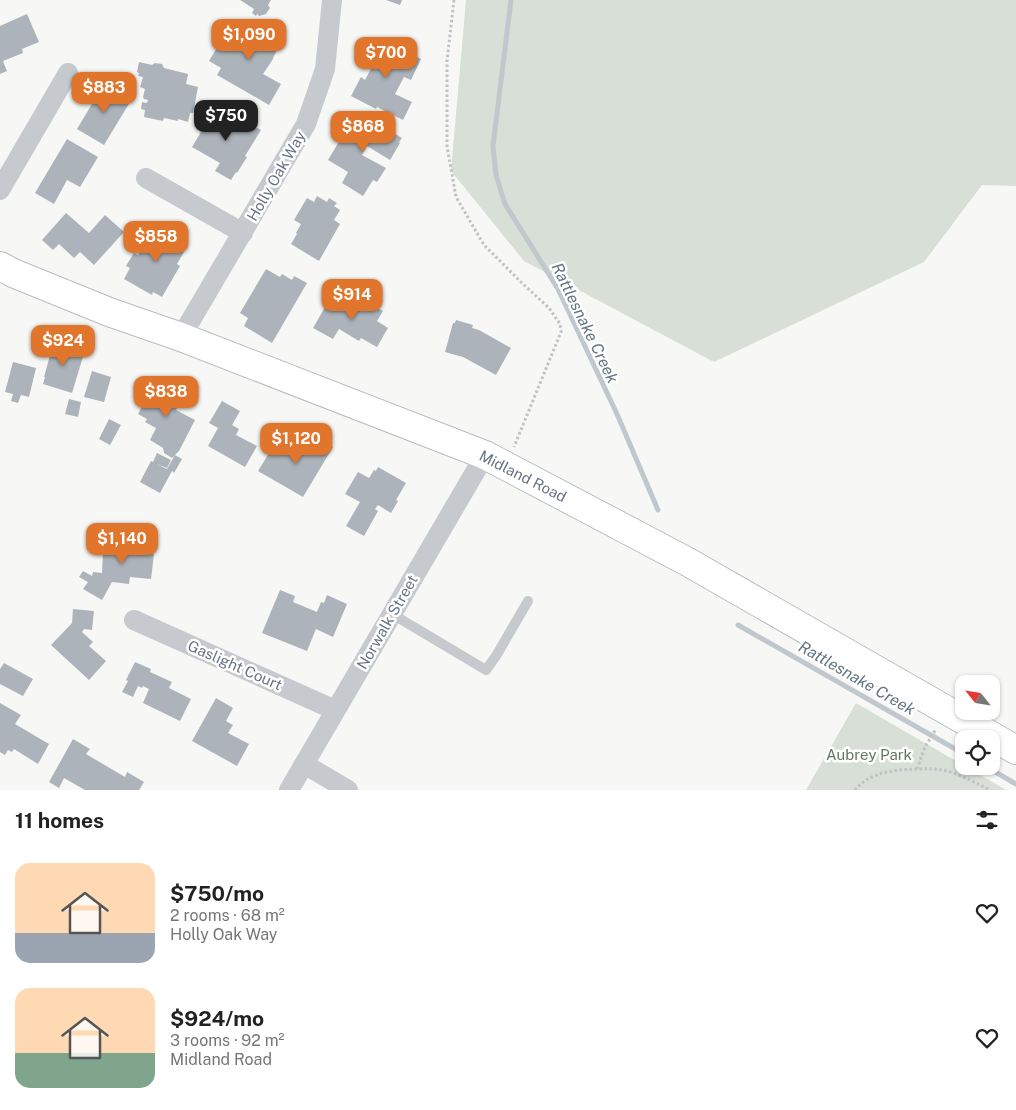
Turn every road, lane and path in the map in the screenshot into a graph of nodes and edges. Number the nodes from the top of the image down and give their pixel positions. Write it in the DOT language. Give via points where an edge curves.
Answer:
graph roads {
  1 [pos="332,0"];
  2 [pos="454,0"];
  3 [pos="68,73"];
  4 [pos="146,178"];
  5 [pos="0,190"];
  6 [pos="243,233"];
  7 [pos="0,266"];
  8 [pos="181,337"];
  9 [pos="495,460"];
  10 [pos="528,602"];
  11 [pos="392,614"];
  12 [pos="134,620"];
  13 [pos="335,710"];
  14 [pos="936,728"];
  15 [pos="1016,750"];
  16 [pos="304,764"];
  17 [pos="917,769"];
  18 [pos="289,790"];
  19 [pos="348,790"];
  20 [pos="854,790"];
  21 [pos="990,790"];
  1 -- 6 [label="street, Holly Oak Way" via="325,69 306,124"];
  2 -- 9 [label="path" via="447,61 447,146 456,197 484,245 549,308 560,324 561,332 515,446"];
  3 -- 5 [label="street"];
  4 -- 6 [label="street"];
  6 -- 8 [label="street, Holly Oak Way"];
  7 -- 8 [label="main road, Midland Road" via="109,312"];
  8 -- 9 [label="main road, Midland Road"];
  9 -- 11 [label="street, Norwalk Street"];
  9 -- 15 [label="main road, Midland Road" via="688,562"];
  10 -- 11 [label="lane" via="486,670"];
  11 -- 13 [label="street, Norwalk Street"];
  12 -- 13 [label="street, Gaslight Court"];
  13 -- 16 [label="street, Norwalk Street"];
  14 -- 17 [label="path"];
  16 -- 18 [label="street, Norwalk Street"];
  16 -- 19 [label="street"];
  17 -- 20 [label="path" via="878,774"];
  17 -- 21 [label="path" via="945,770"];
}
